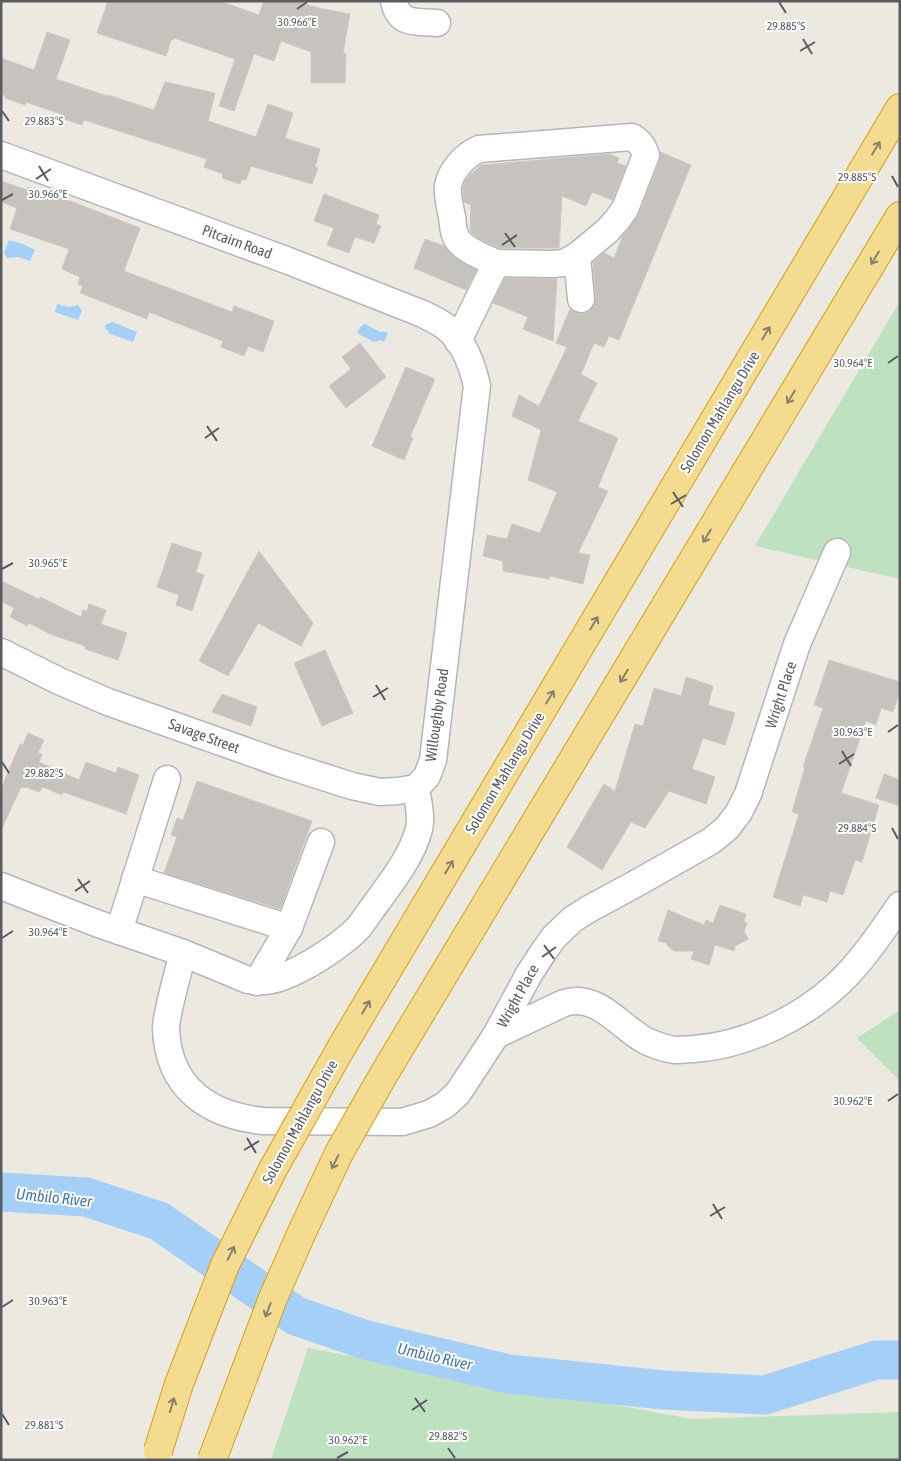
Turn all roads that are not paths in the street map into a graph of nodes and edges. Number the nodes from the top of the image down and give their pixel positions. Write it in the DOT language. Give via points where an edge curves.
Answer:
graph roads {
  1 [pos="394,1"];
  2 [pos="437,22"];
  3 [pos="900,108"];
  4 [pos="1,155"];
  5 [pos="900,216"];
  6 [pos="577,256"];
  7 [pos="496,263"];
  8 [pos="582,299"];
  9 [pos="460,344"];
  10 [pos="838,552"];
  11 [pos="1,652"];
  12 [pos="167,779"];
  13 [pos="416,788"];
  14 [pos="321,842"];
  15 [pos="136,879"];
  16 [pos="1,886"];
  17 [pos="900,905"];
  18 [pos="288,928"];
  19 [pos="119,931"];
  20 [pos="183,954"];
  21 [pos="257,982"];
  22 [pos="496,1035"];
  23 [pos="156,1455"];
  24 [pos="212,1460"];
  1 -- 2 [label="street" via="400,16 407,21"];
  23 -- 3 [label="highway, Solomon Mahlangu Drive, one-way, bridge" via="179,1384 225,1265 273,1169 341,1048"];
  4 -- 9 [label="street, Pitcairn Road" via="423,314 442,324"];
  5 -- 24 [label="highway, one-way, bridge" via="384,1074 298,1240"];
  6 -- 7 [label="street" via="554,264"];
  6 -- 7 [label="street" via="607,231 625,209 646,155 639,141 632,137 479,149 464,158 448,186 454,230 464,246"];
  6 -- 8 [label="street"];
  7 -- 9 [label="street"];
  9 -- 13 [label="street, Willoughby Road" via="477,386 433,760 427,776"];
  10 -- 22 [label="street, Wright Place" via="797,644 751,785 728,828 711,841 573,919 542,954"];
  11 -- 13 [label="street, Savage Street" via="108,702 280,763 380,792"];
  12 -- 15 [label="street"];
  13 -- 21 [label="street" via="420,812 415,842 359,927 308,964 281,978"];
  14 -- 18 [label="street"];
  15 -- 18 [label="street"];
  15 -- 19 [label="street"];
  16 -- 19 [label="street"];
  17 -- 22 [label="street" via="847,975 819,1000 786,1021 722,1046 674,1050 661,1047 645,1040 595,1005 572,1000"];
  18 -- 21 [label="street"];
  19 -- 20 [label="street"];
  20 -- 21 [label="street"];
  20 -- 22 [label="street, Wright Place" via="166,1027 175,1070 201,1100 242,1119 402,1122 414,1119 445,1105 458,1093"];
}
